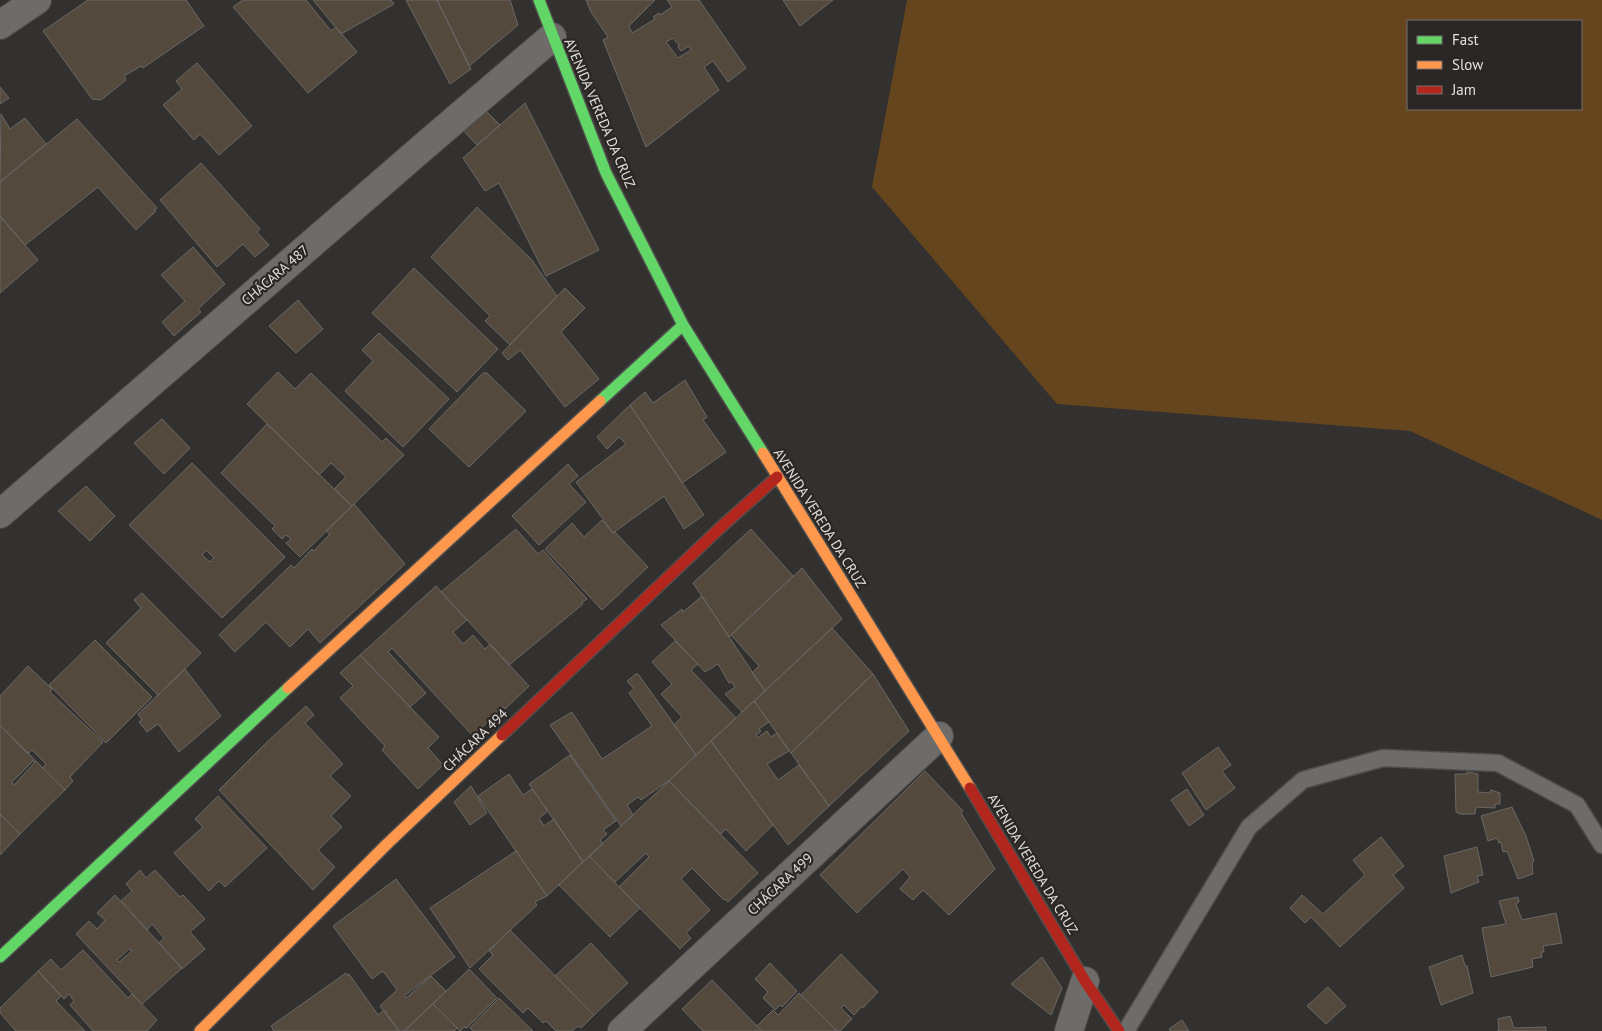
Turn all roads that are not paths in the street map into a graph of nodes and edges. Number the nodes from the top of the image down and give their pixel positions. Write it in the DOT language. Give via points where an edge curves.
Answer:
graph roads {
  1 [pos="36,0"];
  2 [pos="539,0"];
  3 [pos="0,25"];
  4 [pos="552,37"];
  5 [pos="683,325"];
  6 [pos="776,476"];
  7 [pos="0,514"];
  8 [pos="938,736"];
  9 [pos="1602,845"];
  10 [pos="0,958"];
  11 [pos="1086,981"];
  12 [pos="200,1031"];
  13 [pos="622,1031"];
  14 [pos="1068,1031"];
  15 [pos="1119,1031"];
  16 [pos="1126,1031"];
  1 -- 3 [label="street"];
  2 -- 4 [label="street, AVENIDA VEREDA DA CRUZ"];
  4 -- 5 [label="street, AVENIDA VEREDA DA CRUZ" via="606,173"];
  4 -- 7 [label="street, CHÁCARA 487"];
  5 -- 6 [label="street, AVENIDA VEREDA DA CRUZ"];
  5 -- 10 [label="street" via="407,577"];
  6 -- 8 [label="street, AVENIDA VEREDA DA CRUZ"];
  6 -- 12 [label="street, CHÁCARA 494" via="387,844"];
  8 -- 11 [label="street, AVENIDA VEREDA DA CRUZ"];
  8 -- 13 [label="street, CHÁCARA 499"];
  9 -- 16 [label="lane" via="1577,806 1498,763 1383,758 1303,780 1249,827"];
  11 -- 14 [label="street"];
  11 -- 15 [label="street, AVENIDA VEREDA DA CRUZ"];
}
